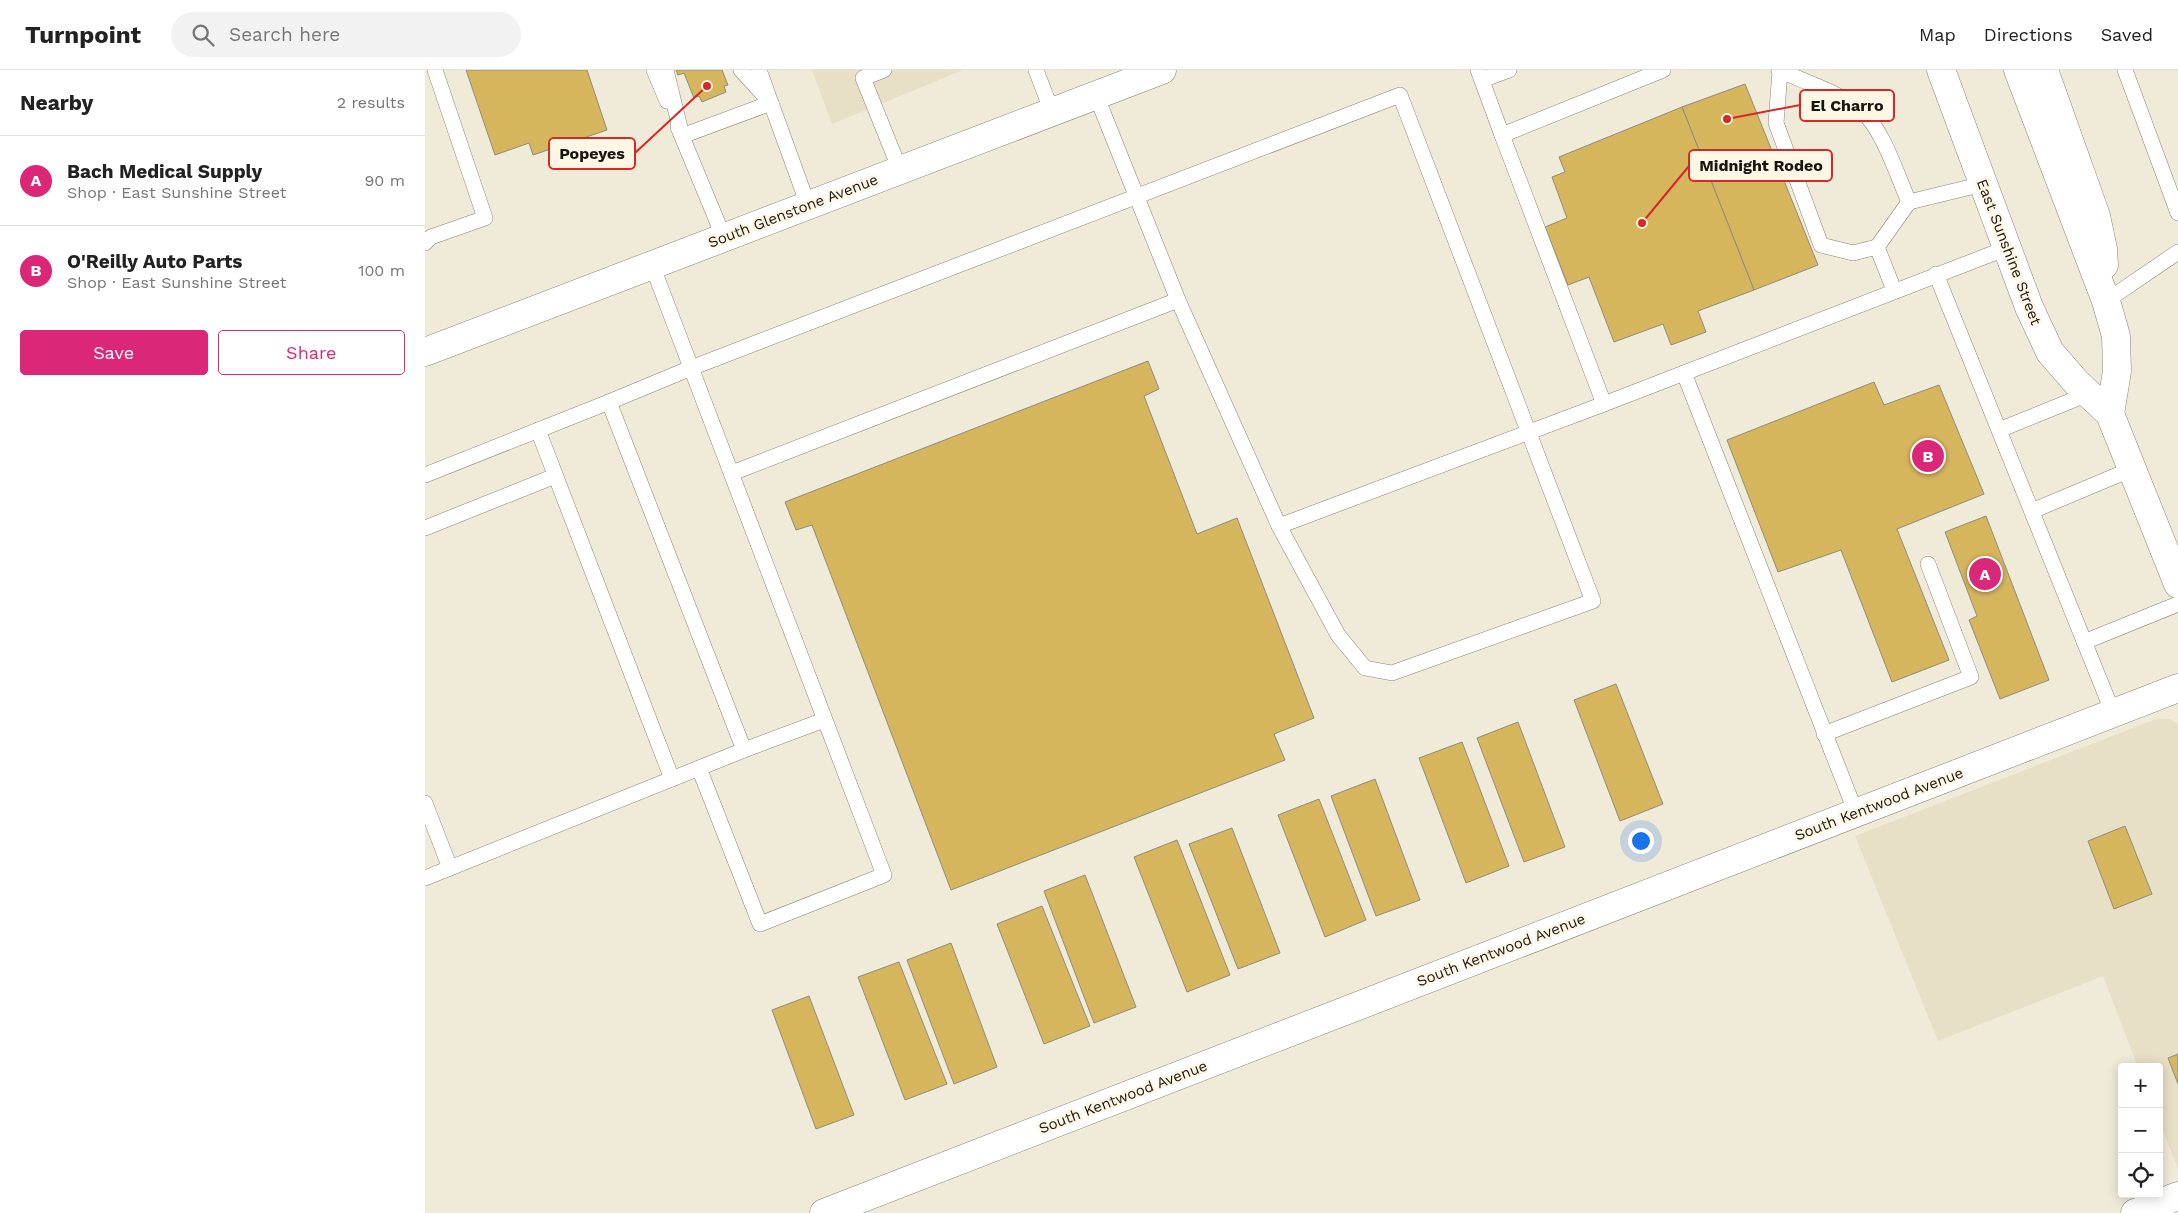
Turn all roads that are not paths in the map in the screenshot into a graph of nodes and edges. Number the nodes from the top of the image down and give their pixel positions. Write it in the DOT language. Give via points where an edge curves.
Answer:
graph roads {
  1 [pos="435,70"];
  2 [pos="654,70"];
  3 [pos="667,70"];
  4 [pos="741,70"];
  5 [pos="759,70"];
  6 [pos="884,70"];
  7 [pos="1036,70"];
  8 [pos="1162,70"];
  9 [pos="1509,70"];
  10 [pos="1663,70"];
  11 [pos="1780,70"];
  12 [pos="1941,70"];
  13 [pos="2018,70"];
  14 [pos="2044,70"];
  15 [pos="2125,70"];
  16 [pos="1480,75"];
  17 [pos="1096,95"];
  18 [pos="771,104"];
  19 [pos="1052,112"];
  20 [pos="1502,135"];
  21 [pos="682,136"];
  22 [pos="900,170"];
  23 [pos="1983,184"];
  24 [pos="1136,195"];
  25 [pos="1909,202"];
  26 [pos="808,205"];
  27 [pos="2178,213"];
  28 [pos="723,238"];
  29 [pos="425,243"];
  30 [pos="1877,247"];
  31 [pos="2007,248"];
  32 [pos="2178,252"];
  33 [pos="652,265"];
  34 [pos="1937,274"];
  35 [pos="1894,290"];
  36 [pos="1178,300"];
  37 [pos="2106,302"];
  38 [pos="426,350"];
  39 [pos="691,368"];
  40 [pos="1683,373"];
  41 [pos="2089,394"];
  42 [pos="609,402"];
  43 [pos="1604,404"];
  44 [pos="2110,414"];
  45 [pos="538,430"];
  46 [pos="1999,430"];
  47 [pos="1530,431"];
  48 [pos="2132,469"];
  49 [pos="732,473"];
  50 [pos="425,476"];
  51 [pos="555,476"];
  52 [pos="2031,511"];
  53 [pos="1279,526"];
  54 [pos="425,528"];
  55 [pos="1928,564"];
  56 [pos="2177,577"];
  57 [pos="2178,604"];
  58 [pos="2084,642"];
  59 [pos="2178,688"];
  60 [pos="2113,713"];
  61 [pos="824,720"];
  62 [pos="1824,734"];
  63 [pos="744,750"];
  64 [pos="699,768"];
  65 [pos="672,779"];
  66 [pos="425,803"];
  67 [pos="1855,813"];
  68 [pos="450,868"];
  69 [pos="425,878"];
  70 [pos="2178,1196"];
  71 [pos="824,1213"];
  72 [pos="2135,1213"];
  1 -- 29 [label="lane" via="485,218 431,237"];
  2 -- 21 [label="lane"];
  3 -- 21 [label="lane"];
  4 -- 18 [label="lane"];
  5 -- 18 [label="lane"];
  6 -- 22 [label="lane" via="863,78"];
  7 -- 19 [label="lane"];
  8 -- 17 [label="main road, South Glenstone Avenue"];
  9 -- 16 [label="lane"];
  10 -- 20 [label="lane"];
  11 -- 25 [label="lane" via="1861,110 1876,129"];
  11 -- 30 [label="lane" via="1776,123 1821,246 1853,253"];
  12 -- 23 [label="main road, East Sunshine Street"];
  13 -- 37 [label="main road"];
  14 -- 37 [label="main road" via="2096,216 2103,249"];
  15 -- 27 [label="lane"];
  16 -- 20 [label="lane"];
  17 -- 19 [label="main road, South Glenstone Avenue"];
  17 -- 24 [label="lane"];
  18 -- 21 [label="lane"];
  18 -- 26 [label="lane"];
  19 -- 22 [label="main road, South Glenstone Avenue"];
  20 -- 43 [label="lane"];
  21 -- 28 [label="lane"];
  22 -- 26 [label="main road, South Glenstone Avenue"];
  23 -- 25 [label="lane"];
  23 -- 31 [label="main road, East Sunshine Street"];
  24 -- 36 [label="lane"];
  24 -- 39 [label="lane"];
  24 -- 47 [label="lane" via="1400,95"];
  25 -- 30 [label="lane"];
  26 -- 28 [label="main road, South Glenstone Avenue"];
  28 -- 33 [label="main road, South Glenstone Avenue"];
  30 -- 35 [label="lane"];
  31 -- 34 [label="lane"];
  31 -- 41 [label="main road, East Sunshine Street" via="2050,352"];
  32 -- 37 [label="lane"];
  33 -- 38 [label="main road, South Glenstone Avenue"];
  33 -- 39 [label="lane"];
  34 -- 35 [label="lane"];
  34 -- 46 [label="lane"];
  35 -- 40 [label="lane"];
  36 -- 49 [label="lane"];
  36 -- 53 [label="lane"];
  37 -- 44 [label="main road" via="2116,336 2117,371"];
  39 -- 42 [label="lane"];
  39 -- 49 [label="lane"];
  40 -- 43 [label="lane"];
  40 -- 62 [label="lane"];
  41 -- 44 [label="main road, East Sunshine Street"];
  41 -- 46 [label="lane"];
  42 -- 45 [label="lane"];
  42 -- 63 [label="lane"];
  43 -- 47 [label="lane"];
  44 -- 48 [label="main road, East Sunshine Street"];
  45 -- 50 [label="lane"];
  45 -- 51 [label="lane"];
  46 -- 52 [label="lane"];
  47 -- 53 [label="lane"];
  47 -- 53 [label="lane" via="1593,601 1391,673 1365,668 1338,635"];
  48 -- 52 [label="lane"];
  48 -- 56 [label="main road, East Sunshine Street"];
  49 -- 61 [label="lane"];
  51 -- 54 [label="lane"];
  51 -- 65 [label="lane"];
  52 -- 58 [label="lane"];
  55 -- 62 [label="lane" via="1971,677"];
  57 -- 58 [label="lane"];
  58 -- 60 [label="lane"];
  59 -- 60 [label="main road, South Kentwood Avenue"];
  60 -- 67 [label="main road, South Kentwood Avenue"];
  61 -- 63 [label="lane"];
  61 -- 64 [label="lane" via="884,875 761,924"];
  62 -- 67 [label="lane"];
  63 -- 64 [label="lane"];
  64 -- 65 [label="lane"];
  65 -- 68 [label="lane"];
  66 -- 68 [label="lane"];
  67 -- 71 [label="main road, South Kentwood Avenue"];
  68 -- 69 [label="lane"];
  70 -- 72 [label="main road"];
}
